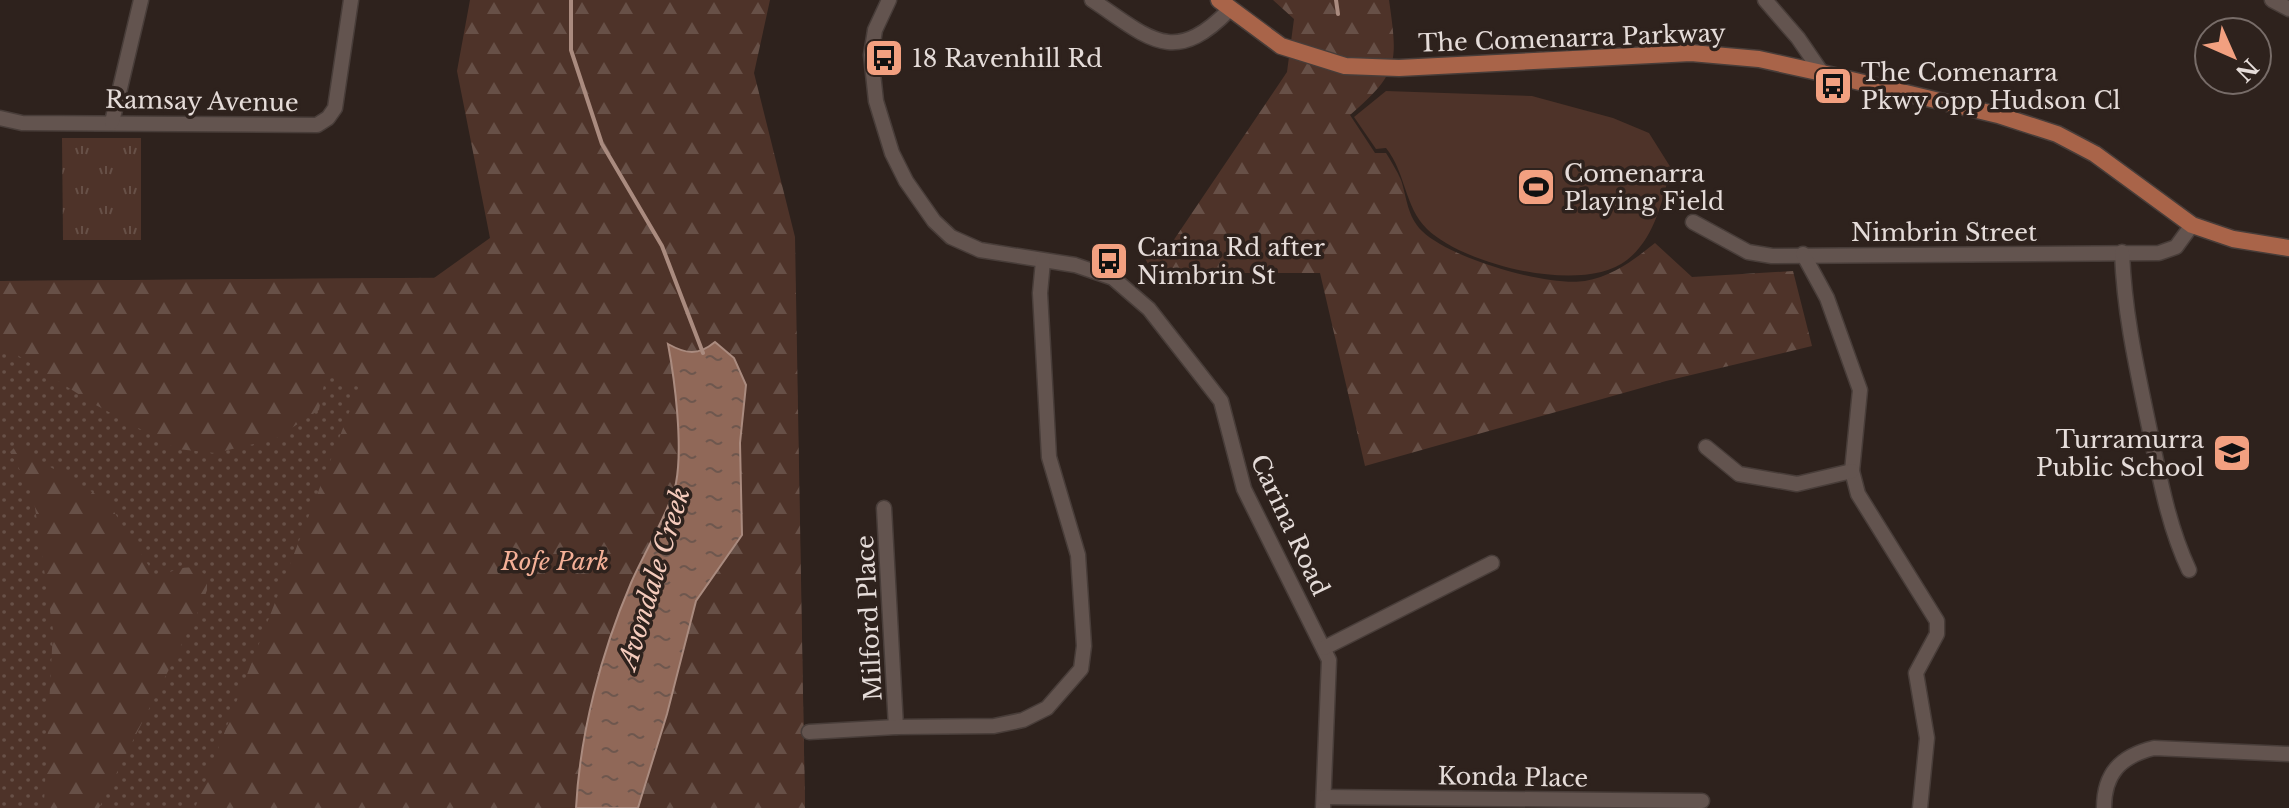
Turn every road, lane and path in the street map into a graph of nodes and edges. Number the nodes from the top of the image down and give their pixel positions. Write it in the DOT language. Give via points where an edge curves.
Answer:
graph roads {
  1 [pos="141,0"];
  2 [pos="351,0"];
  3 [pos="889,0"];
  4 [pos="1092,0"];
  5 [pos="1765,0"];
  6 [pos="2272,0"];
  7 [pos="1224,5"];
  8 [pos="2289,9"];
  9 [pos="1822,73"];
  10 [pos="0,118"];
  11 [pos="112,122"];
  12 [pos="1693,222"];
  13 [pos="2192,225"];
  14 [pos="2289,248"];
  15 [pos="2122,252"];
  16 [pos="1803,254"];
  17 [pos="1043,261"];
  18 [pos="1706,447"];
  19 [pos="1852,471"];
  20 [pos="884,508"];
  21 [pos="1492,563"];
  22 [pos="2189,570"];
  23 [pos="1324,648"];
  24 [pos="896,727"];
  25 [pos="809,732"];
  26 [pos="2289,754"];
  27 [pos="1702,801"];
  28 [pos="1323,802"];
  29 [pos="1920,808"];
  30 [pos="2104,808"];
  1 -- 11 [label="street"];
  2 -- 11 [label="street, Ramsay Avenue" via="335,108 317,125"];
  3 -- 17 [label="street, Carina Road" via="875,30 873,79 883,124 906,181 934,221 966,246"];
  4 -- 7 [label="street" via="1145,35 1167,42 1200,37"];
  5 -- 9 [label="street"];
  6 -- 8 [label="street"];
  7 -- 9 [label="main road, The Comenarra Parkway" via="1281,46 1345,66 1705,54"];
  9 -- 13 [label="main road, The Comenarra Parkway" via="2057,134 2095,154"];
  10 -- 11 [label="street, Ramsay Avenue" via="22,123"];
  12 -- 16 [label="street, Nimbrin Street" via="1748,252"];
  13 -- 14 [label="main road, The Comenarra Parkway" via="2233,239"];
  13 -- 15 [label="street, Nimbrin Street" via="2169,251"];
  15 -- 16 [label="street, Nimbrin Street"];
  15 -- 22 [label="street" via="2124,307 2156,459 2172,532"];
  16 -- 19 [label="street" via="1827,298 1860,390"];
  17 -- 23 [label="street, Carina Road" via="1092,269 1130,290 1190,358 1221,401 1244,489"];
  17 -- 24 [label="street" via="1049,457 1078,555 1081,669 1047,708 1023,720 994,726"];
  18 -- 19 [label="street" via="1739,474 1797,484"];
  19 -- 29 [label="street" via="1875,525 1937,621 1937,634 1916,673 1927,738"];
  20 -- 24 [label="street, Milford Place"];
  21 -- 23 [label="street"];
  23 -- 28 [label="street, Carina Road" via="1330,675"];
  24 -- 25 [label="street"];
  26 -- 30 [label="street" via="2154,748 2133,753 2108,778"];
  27 -- 28 [label="street, Konda Place"];
}
